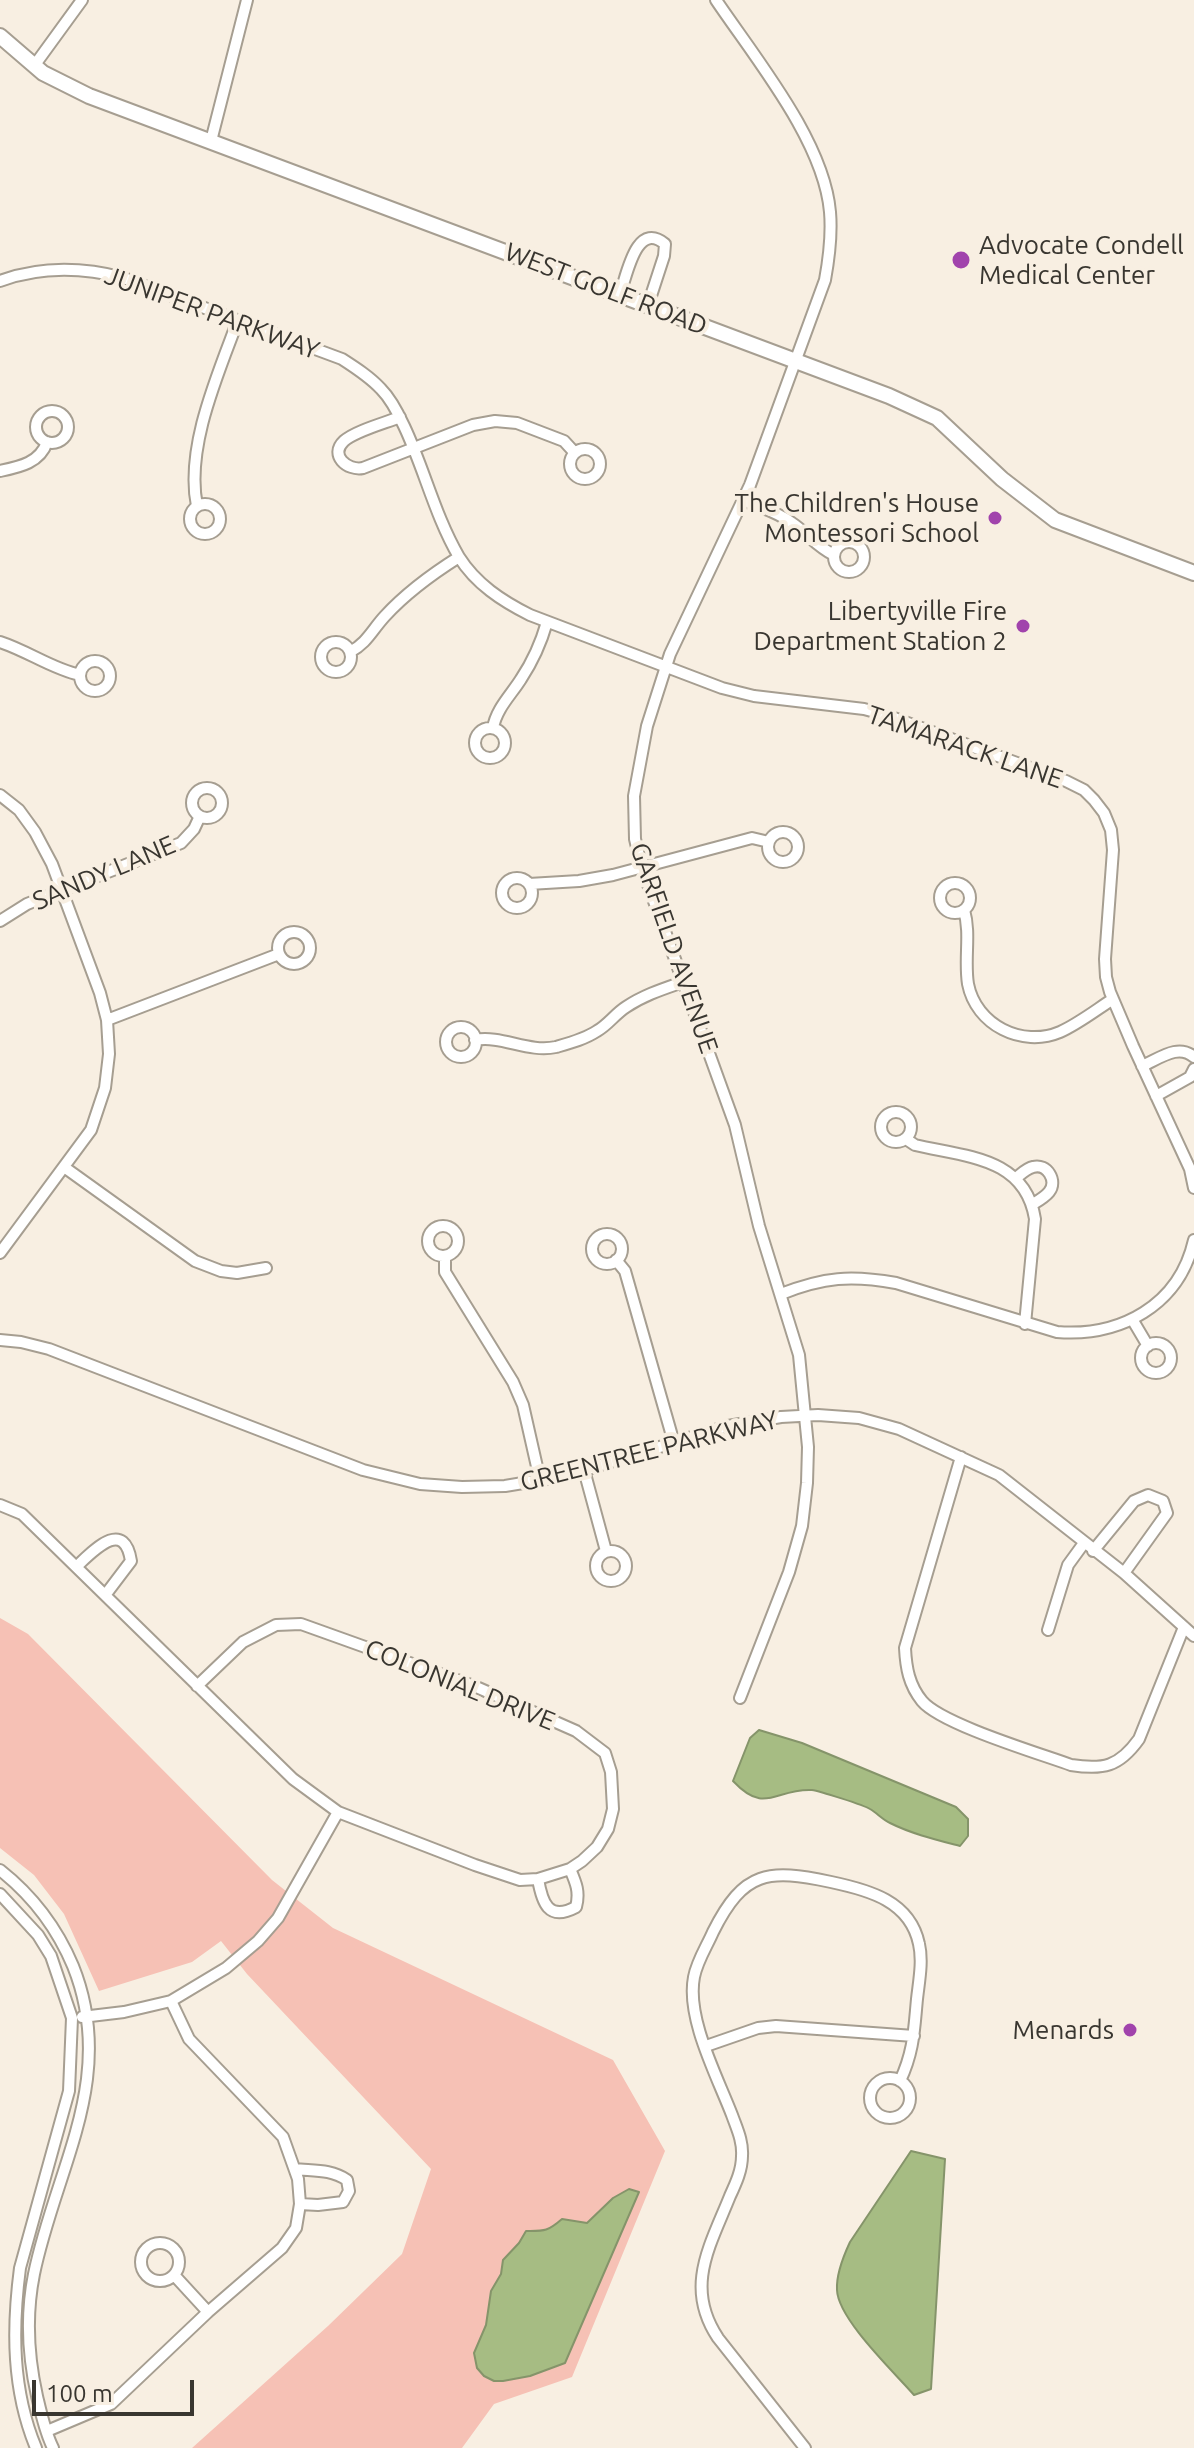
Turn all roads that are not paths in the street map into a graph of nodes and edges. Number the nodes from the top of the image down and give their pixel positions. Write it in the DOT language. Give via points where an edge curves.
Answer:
graph roads {
  1 [pos="82,0"];
  2 [pos="247,0"];
  3 [pos="716,0"];
  4 [pos="0,36"];
  5 [pos="34,66"];
  6 [pos="211,141"];
  7 [pos="0,281"];
  8 [pos="620,294"];
  9 [pos="648,305"];
  10 [pos="238,320"];
  11 [pos="797,361"];
  12 [pos="400,417"];
  13 [pos="47,442"];
  14 [pos="414,447"];
  15 [pos="575,453"];
  16 [pos="0,471"];
  17 [pos="743,500"];
  18 [pos="197,506"];
  19 [pos="834,555"];
  20 [pos="459,557"];
  21 [pos="1194,573"];
  22 [pos="547,622"];
  23 [pos="0,642"];
  24 [pos="350,652"];
  25 [pos="666,666"];
  26 [pos="80,675"];
  27 [pos="493,728"];
  28 [pos="0,795"];
  29 [pos="200,816"];
  30 [pos="769,842"];
  31 [pos="642,868"];
  32 [pos="529,884"];
  33 [pos="61,891"];
  34 [pos="964,910"];
  35 [pos="0,921"];
  36 [pos="279,954"];
  37 [pos="683,982"];
  38 [pos="1113,999"];
  39 [pos="107,1020"];
  40 [pos="475,1040"];
  41 [pos="1194,1057"];
  42 [pos="1142,1066"];
  43 [pos="1194,1069"];
  44 [pos="1156,1096"];
  45 [pos="906,1139"];
  46 [pos="64,1167"];
  47 [pos="1016,1178"];
  48 [pos="1194,1188"];
  49 [pos="1033,1204"];
  50 [pos="1194,1240"];
  51 [pos="0,1253"];
  52 [pos="445,1256"];
  53 [pos="616,1260"];
  54 [pos="266,1268"];
  55 [pos="781,1294"];
  56 [pos="1132,1319"];
  57 [pos="1025,1324"];
  58 [pos="0,1340"];
  59 [pos="1148,1346"];
  60 [pos="805,1415"];
  61 [pos="674,1443"];
  62 [pos="961,1457"];
  63 [pos="584,1470"];
  64 [pos="540,1480"];
  65 [pos="0,1505"];
  66 [pos="1084,1543"];
  67 [pos="606,1551"];
  68 [pos="1093,1551"];
  69 [pos="77,1566"];
  70 [pos="1124,1573"];
  71 [pos="106,1594"];
  72 [pos="1184,1627"];
  73 [pos="1048,1630"];
  74 [pos="1194,1636"];
  75 [pos="197,1686"];
  76 [pos="740,1698"];
  77 [pos="338,1812"];
  78 [pos="570,1869"];
  79 [pos="0,1870"];
  80 [pos="538,1879"];
  81 [pos="0,1894"];
  82 [pos="171,2001"];
  83 [pos="86,2016"];
  84 [pos="72,2018"];
  85 [pos="914,2036"];
  86 [pos="706,2046"];
  87 [pos="900,2081"];
  88 [pos="295,2169"];
  89 [pos="300,2204"];
  90 [pos="174,2275"];
  91 [pos="208,2312"];
  92 [pos="47,2431"];
  93 [pos="36,2448"];
  94 [pos="53,2448"];
  95 [pos="805,2448"];
  1 -- 5 [label="street"];
  2 -- 6 [label="street"];
  3 -- 11 [label="street, GARFIELD AVENUE" via="784,101 822,175 830,211 830,251"];
  4 -- 5 [label="street, WEST GOLF ROAD"];
  5 -- 6 [label="street, WEST GOLF ROAD" via="89,96"];
  6 -- 8 [label="street, WEST GOLF ROAD"];
  7 -- 10 [label="street, JUNIPER PARKWAY" via="37,271 99,271"];
  8 -- 9 [label="street, WEST GOLF ROAD"];
  8 -- 9 [label="street" via="637,246 651,236 665,244"];
  9 -- 11 [label="street, WEST GOLF ROAD"];
  10 -- 12 [label="street, JUNIPER PARKWAY" via="342,359 383,390"];
  10 -- 18 [label="street" via="197,451"];
  11 -- 17 [label="street, GARFIELD AVENUE"];
  11 -- 21 [label="street, WEST GOLF ROAD" via="937,418 1055,520"];
  12 -- 14 [label="street, JUNIPER PARKWAY"];
  12 -- 14 [label="street" via="347,438 340,458 346,467 357,469"];
  13 -- 16 [label="street" via="34,460"];
  14 -- 15 [label="street" via="495,421 517,423 564,441"];
  14 -- 20 [label="street, JUNIPER PARKWAY"];
  17 -- 19 [label="street" via="793,523"];
  17 -- 25 [label="street, GARFIELD AVENUE"];
  20 -- 22 [label="street, JUNIPER PARKWAY" via="488,590"];
  20 -- 24 [label="street" via="410,592 363,645"];
  22 -- 25 [label="street, JUNIPER PARKWAY"];
  22 -- 27 [label="street" via="538,650 494,717"];
  23 -- 26 [label="street"];
  25 -- 31 [label="street, GARFIELD AVENUE" via="647,726 634,796"];
  25 -- 38 [label="street, TAMARACK LANE" via="754,696 886,715 1084,790 1111,830 1105,959"];
  28 -- 33 [label="street" via="35,832"];
  29 -- 33 [label="street, SANDY LANE" via="181,843"];
  30 -- 31 [label="street" via="752,838"];
  31 -- 32 [label="street" via="579,881"];
  31 -- 37 [label="street, GARFIELD AVENUE"];
  33 -- 35 [label="street, SANDY LANE"];
  33 -- 39 [label="street"];
  34 -- 38 [label="street" via="968,986 978,1009 992,1023 1008,1032 1041,1037 1060,1032"];
  36 -- 39 [label="street"];
  37 -- 40 [label="street" via="642,997 598,1031 551,1048"];
  37 -- 55 [label="street, GARFIELD AVENUE" via="735,1125"];
  38 -- 42 [label="street, TAMARACK LANE"];
  39 -- 46 [label="street" via="105,1088 91,1130"];
  41 -- 42 [label="street" via="1179,1050"];
  42 -- 44 [label="street, TAMARACK LANE"];
  43 -- 44 [label="street" via="1190,1077"];
  44 -- 48 [label="street, TAMARACK LANE"];
  45 -- 47 [label="street" via="992,1163"];
  46 -- 51 [label="street"];
  46 -- 54 [label="street" via="195,1261 237,1273"];
  47 -- 49 [label="street"];
  47 -- 49 [label="street" via="1035,1166 1049,1172 1052,1188"];
  49 -- 57 [label="street"];
  50 -- 56 [label="street" via="1164,1298"];
  52 -- 64 [label="street" via="445,1272 523,1405"];
  53 -- 61 [label="street" via="625,1271"];
  55 -- 57 [label="street" via="837,1278 873,1279"];
  55 -- 60 [label="street, GARFIELD AVENUE" via="799,1355"];
  56 -- 57 [label="street" via="1118,1327 1076,1334"];
  56 -- 59 [label="street"];
  58 -- 64 [label="street, GREENTREE PARKWAY" via="49,1349 390,1478 462,1487"];
  60 -- 61 [label="street, GREENTREE PARKWAY" via="728,1426"];
  60 -- 62 [label="street, GREENTREE PARKWAY" via="859,1418 899,1429"];
  60 -- 76 [label="street, GARFIELD AVENUE" via="802,1526"];
  61 -- 63 [label="street, GREENTREE PARKWAY"];
  62 -- 66 [label="street, GREENTREE PARKWAY" via="999,1475"];
  62 -- 72 [label="street" via="905,1648 913,1688 933,1711 1071,1765 1109,1766 1128,1755 1139,1739"];
  63 -- 64 [label="street, GREENTREE PARKWAY"];
  63 -- 67 [label="street"];
  65 -- 69 [label="street, COLONIAL DRIVE" via="22,1514"];
  66 -- 68 [label="street, GREENTREE PARKWAY"];
  66 -- 73 [label="street" via="1068,1565"];
  68 -- 70 [label="street, GREENTREE PARKWAY"];
  68 -- 70 [label="street" via="1134,1501 1148,1495 1163,1501 1167,1513 1162,1523"];
  69 -- 71 [label="street, COLONIAL DRIVE"];
  69 -- 71 [label="street" via="104,1542 121,1541 129,1548 131,1561"];
  70 -- 72 [label="street, GREENTREE PARKWAY"];
  71 -- 75 [label="street, COLONIAL DRIVE"];
  72 -- 74 [label="street, GREENTREE PARKWAY"];
  75 -- 77 [label="street, COLONIAL DRIVE" via="293,1779"];
  75 -- 78 [label="street, COLONIAL DRIVE" via="243,1642 276,1625 301,1624 474,1686 576,1731 605,1753 613,1809 597,1847"];
  77 -- 80 [label="street, COLONIAL DRIVE" via="475,1865 520,1880"];
  77 -- 82 [label="street" via="278,1918 258,1941 226,1968"];
  78 -- 80 [label="street, COLONIAL DRIVE"];
  78 -- 80 [label="street" via="579,1896 576,1907 566,1913 543,1904"];
  79 -- 83 [label="street" via="55,1930 77,1978"];
  81 -- 84 [label="street" via="51,1956"];
  82 -- 83 [label="street"];
  82 -- 88 [label="street" via="189,2039 283,2137"];
  83 -- 84 [label="street"];
  83 -- 92 [label="street" via="90,2059 83,2107 41,2248 30,2305 32,2372"];
  84 -- 93 [label="street" via="69,2091 17,2293 19,2392"];
  85 -- 86 [label="street" via="776,2026"];
  85 -- 86 [label="street" via="919,1944 908,1919 896,1905 871,1892 780,1875 755,1881 731,1899 700,1961 692,1995"];
  85 -- 87 [label="street"];
  86 -- 95 [label="street" via="743,2146 740,2174 703,2262 701,2293 707,2322"];
  88 -- 89 [label="street"];
  88 -- 89 [label="street" via="340,2175 349,2191 343,2202"];
  89 -- 91 [label="street" via="296,2228 282,2248"];
  90 -- 91 [label="street"];
  91 -- 92 [label="street" via="111,2404"];
  92 -- 94 [label="street"];
}
